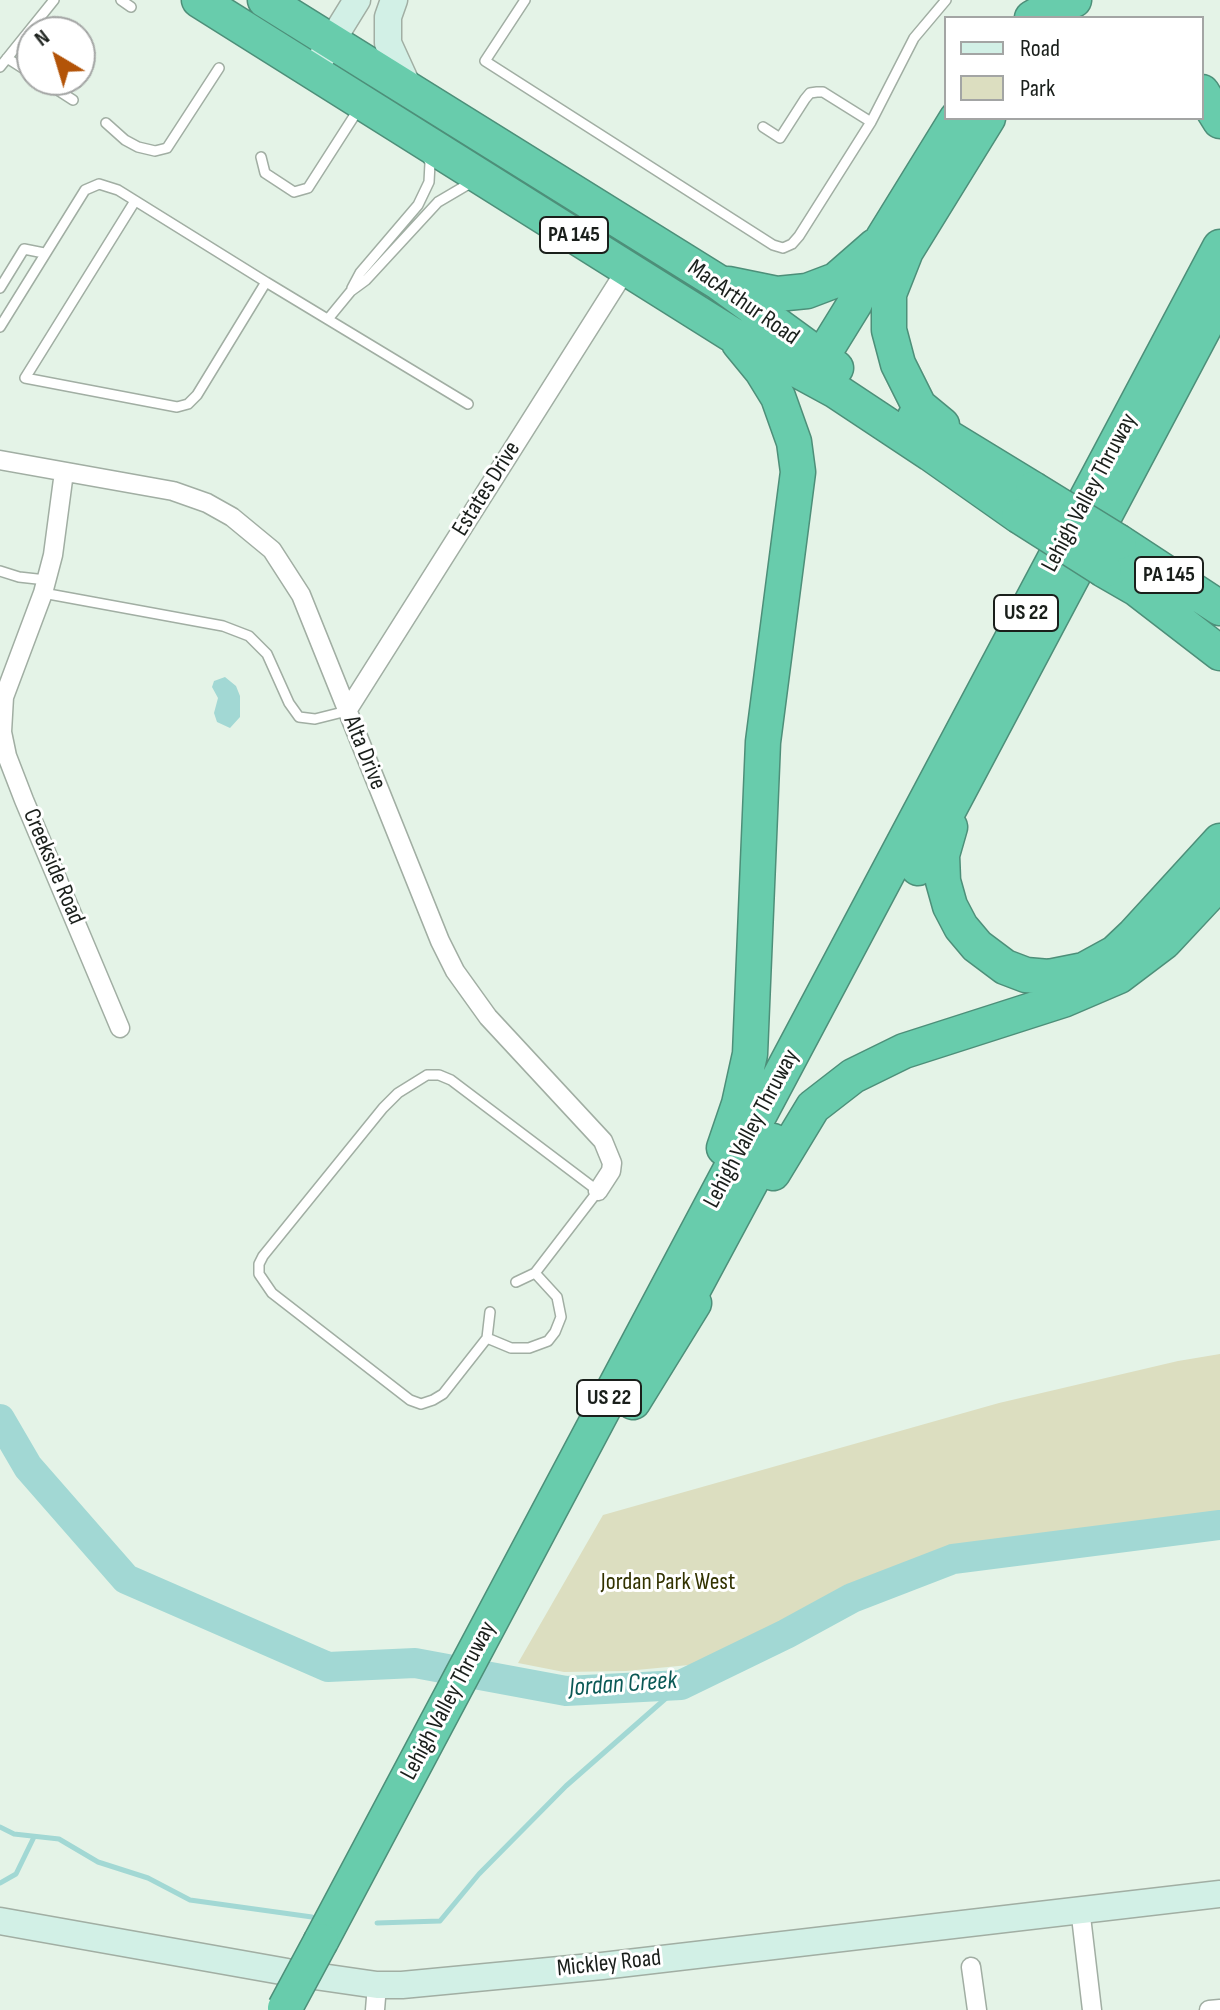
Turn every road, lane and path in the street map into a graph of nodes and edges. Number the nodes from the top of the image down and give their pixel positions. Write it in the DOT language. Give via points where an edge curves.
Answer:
graph roads {
  1 [pos="54,0"];
  2 [pos="121,0"];
  3 [pos="199,0"];
  4 [pos="265,0"];
  5 [pos="357,0"];
  6 [pos="394,0"];
  7 [pos="525,0"];
  8 [pos="946,0"];
  9 [pos="1074,0"];
  10 [pos="131,7"];
  11 [pos="1035,16"];
  12 [pos="332,41"];
  13 [pos="7,58"];
  14 [pos="16,64"];
  15 [pos="0,67"];
  16 [pos="219,68"];
  17 [pos="313,72"];
  18 [pos="409,89"];
  19 [pos="1204,95"];
  20 [pos="67,96"];
  21 [pos="73,100"];
  22 [pos="362,103"];
  23 [pos="956,120"];
  24 [pos="987,120"];
  25 [pos="1220,121"];
  26 [pos="871,122"];
  27 [pos="106,123"];
  28 [pos="763,127"];
  29 [pos="418,136"];
  30 [pos="261,157"];
  31 [pos="483,178"];
  32 [pos="135,201"];
  33 [pos="1220,222"];
  34 [pos="883,238"];
  35 [pos="1220,247"];
  36 [pos="44,253"];
  37 [pos="627,268"];
  38 [pos="266,282"];
  39 [pos="718,282"];
  40 [pos="0,288"];
  41 [pos="351,291"];
  42 [pos="1210,291"];
  43 [pos="328,319"];
  44 [pos="0,327"];
  45 [pos="731,334"];
  46 [pos="815,367"];
  47 [pos="468,404"];
  48 [pos="983,458"];
  49 [pos="0,460"];
  50 [pos="64,472"];
  51 [pos="1026,502"];
  52 [pos="1111,556"];
  53 [pos="0,571"];
  54 [pos="45,587"];
  55 [pos="1220,608"];
  56 [pos="1220,653"];
  57 [pos="347,711"];
  58 [pos="979,753"];
  59 [pos="1220,841"];
  60 [pos="1220,882"];
  61 [pos="120,1028"];
  62 [pos="598,1191"];
  63 [pos="693,1240"];
  64 [pos="535,1273"];
  65 [pos="516,1282"];
  66 [pos="490,1312"];
  67 [pos="487,1338"];
  68 [pos="633,1402"];
  69 [pos="537,1558"];
  70 [pos="1220,1894"];
  71 [pos="1080,1908"];
  72 [pos="0,1921"];
  73 [pos="971,1967"];
  74 [pos="376,1997"];
  75 [pos="293,2009"];
  76 [pos="1220,2009"];
  77 [pos="977,2010"];
  78 [pos="1092,2010"];
  79 [pos="1209,2010"];
  1 -- 13 [label="lane"];
  2 -- 10 [label="lane"];
  3 -- 17 [label="highway, MacArthur Road / PA 145"];
  4 -- 12 [label="highway, MacArthur Road / PA 145"];
  5 -- 12 [label="street"];
  6 -- 18 [label="street" via="388,43"];
  7 -- 26 [label="lane" via="485,61 773,245 783,248 799,236"];
  8 -- 26 [label="lane" via="914,38"];
  9 -- 11 [label="highway"];
  12 -- 17 [label="street"];
  12 -- 18 [label="highway, MacArthur Road / PA 145"];
  13 -- 14 [label="lane"];
  13 -- 15 [label="lane"];
  16 -- 27 [label="lane" via="167,148 138,147"];
  17 -- 22 [label="highway, MacArthur Road / PA 145"];
  18 -- 39 [label="highway, MacArthur Road / PA 145"];
  19 -- 25 [label="highway"];
  20 -- 21 [label="lane"];
  22 -- 29 [label="highway, MacArthur Road / PA 145"];
  22 -- 30 [label="lane" via="308,188 294,192 265,173"];
  23 -- 34 [label="highway"];
  24 -- 48 [label="highway" via="898,266 887,318 898,364 919,406"];
  26 -- 28 [label="lane" via="817,92 805,99 780,138"];
  29 -- 31 [label="highway, MacArthur Road / PA 145"];
  29 -- 41 [label="lane" via="430,163 429,182 418,205"];
  31 -- 37 [label="highway, MacArthur Road / PA 145"];
  31 -- 41 [label="lane" via="447,195"];
  32 -- 36 [label="lane" via="99,184 85,190"];
  32 -- 38 [label="lane"];
  32 -- 38 [label="lane" via="25,378 177,407 188,404"];
  33 -- 42 [label="highway"];
  34 -- 39 [label="highway" via="836,280 807,291 777,294"];
  34 -- 46 [label="highway" via="855,303"];
  35 -- 42 [label="highway, Lehigh Valley Thruway / US 22"];
  36 -- 40 [label="lane" via="24,249"];
  36 -- 44 [label="lane"];
  37 -- 45 [label="highway, MacArthur Road / PA 145"];
  37 -- 57 [label="street, Estates Drive"];
  38 -- 43 [label="lane"];
  39 -- 46 [label="highway, MacArthur Road / PA 145"];
  41 -- 43 [label="lane"];
  42 -- 58 [label="highway, Lehigh Valley Thruway / US 22"];
  42 -- 63 [label="highway, Lehigh Valley Thruway / US 22"];
  43 -- 47 [label="lane"];
  45 -- 46 [label="highway, MacArthur Road / PA 145"];
  45 -- 63 [label="highway" via="762,371 785,412 798,486 763,742 750,1054 739,1104"];
  46 -- 48 [label="highway, MacArthur Road / PA 145"];
  46 -- 51 [label="highway, MacArthur Road / PA 145" via="931,454"];
  48 -- 51 [label="highway, MacArthur Road / PA 145"];
  49 -- 50 [label="street, Alta Drive"];
  50 -- 54 [label="street, Creekside Road"];
  50 -- 57 [label="street, Alta Drive" via="173,491 207,503 255,533 301,595"];
  51 -- 52 [label="highway, MacArthur Road / PA 145, bridge"];
  52 -- 55 [label="highway, MacArthur Road / PA 145"];
  52 -- 56 [label="highway, MacArthur Road / PA 145" via="1137,589"];
  53 -- 54 [label="lane"];
  54 -- 57 [label="lane" via="249,636 267,654 299,717"];
  54 -- 61 [label="street, Creekside Road" via="4,697 2,732 24,800"];
  57 -- 62 [label="street, Alta Drive" via="455,971 488,1017 592,1127 610,1154 611,1171"];
  58 -- 59 [label="highway" via="944,843 943,881 954,917 968,937 1015,972 1061,976 1105,960"];
  58 -- 68 [label="highway, Lehigh Valley Thruway / US 22"];
  60 -- 68 [label="highway" via="1164,942 1119,976 885,1059 813,1107"];
  62 -- 64 [label="lane"];
  62 -- 67 [label="lane" via="451,1080 427,1075 383,1108 259,1264 259,1274 272,1293 416,1403 443,1394"];
  63 -- 69 [label="highway, Lehigh Valley Thruway / US 22"];
  64 -- 65 [label="lane"];
  64 -- 67 [label="lane" via="557,1297 561,1317 555,1332 529,1348"];
  66 -- 67 [label="lane"];
  68 -- 69 [label="highway, Lehigh Valley Thruway / US 22"];
  69 -- 75 [label="highway, Lehigh Valley Thruway / US 22, bridge"];
  70 -- 71 [label="street, Mickley Road"];
  71 -- 74 [label="street, Mickley Road" via="423,1984"];
  71 -- 78 [label="street"];
  72 -- 74 [label="street, Mickley Road" via="287,1972"];
  73 -- 77 [label="street"];
  76 -- 79 [label="street"];
}
